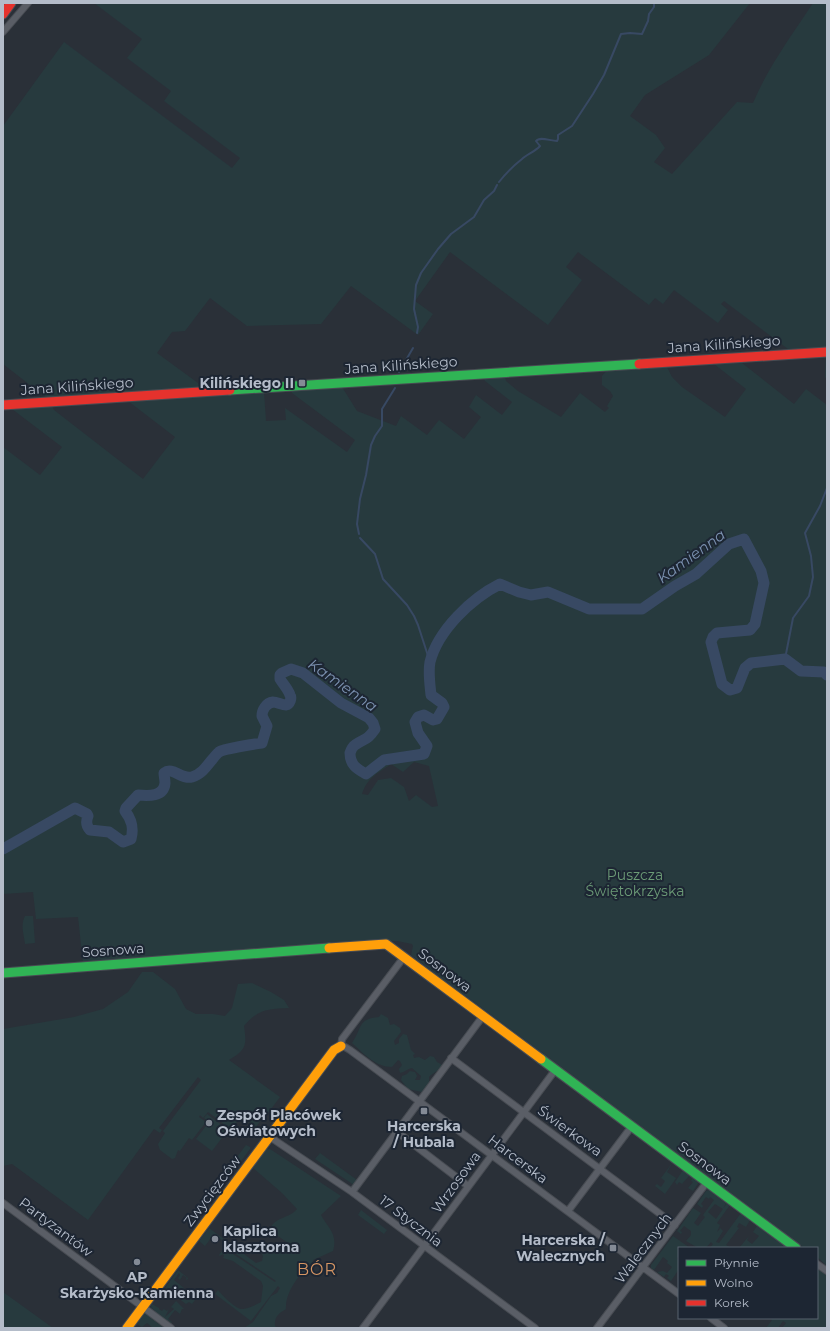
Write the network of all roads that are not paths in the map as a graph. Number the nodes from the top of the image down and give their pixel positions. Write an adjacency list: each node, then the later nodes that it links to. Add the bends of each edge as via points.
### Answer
1 (11, 3): 3 (main road)
2 (28, 3): 4 (street)
3 (3, 14)
4 (3, 32)
5 (827, 352): 6 (main road, Jana Kilińskiego)
6 (3, 405)
7 (404, 957): 8 (main road, Sosnowa, via 386,944); 9 (main road, Sosnowa); 10 (street, Zwycięzców, via 342,1039)
8 (3, 973)
9 (483, 1016): 11 (street); 12 (main road, Sosnowa)
10 (341, 1046): 13 (street, Harcerska, via 348,1048); 17 (main road, Zwycięzców, via 334,1050)
11 (451, 1058): 13 (street); 14 (street, Świerkowa)
12 (556, 1069): 14 (street, Wrzosowa); 15 (main road, Sosnowa)
13 (419, 1101): 16 (street); 18 (street, Harcerska)
14 (524, 1112): 18 (street, Wrzosowa); 19 (street, Świerkowa)
15 (632, 1126): 19 (street); 20 (main road, Sosnowa)
16 (396, 1132): 21 (street); 22 (street)
17 (270, 1137): 22 (street, 17 Stycznia); 32 (main road, Zwycięzców)
18 (491, 1154): 21 (street, Wrzosowa); 24 (street, Harcerska)
19 (600, 1168): 24 (street); 25 (street, Świerkowa)
20 (707, 1182): 25 (street, Walecznych); 27 (main road, Sosnowa)
21 (468, 1186): 26 (street, Wrzosowa)
22 (352, 1192): 26 (street, 17 Stycznia)
23 (3, 1203): 32 (street, Partyzantów)
24 (568, 1211): 29 (street, Harcerska)
25 (675, 1225): 29 (street, Walecznych)
26 (424, 1246): 36 (street, Wrzosowa); 37 (street, 17 Stycznia)
27 (795, 1247)
28 (818, 1265): 30 (street)
29 (643, 1267): 31 (street, Harcerska); 38 (street, Walecznych)
30 (827, 1271)
31 (678, 1293)
32 (143, 1307): 34 (main road, Zwycięzców); 35 (street, Partyzantów)
33 (712, 1319): 39 (street)
34 (127, 1328)
35 (171, 1328)
36 (363, 1328)
37 (535, 1328)
38 (597, 1328)
39 (724, 1328)

